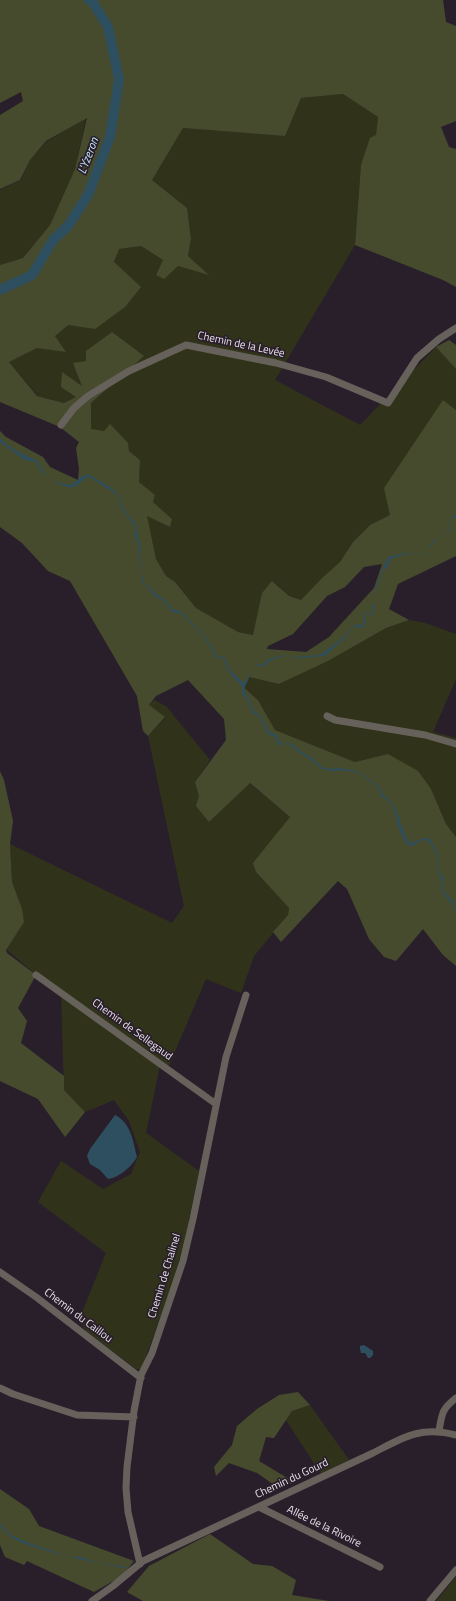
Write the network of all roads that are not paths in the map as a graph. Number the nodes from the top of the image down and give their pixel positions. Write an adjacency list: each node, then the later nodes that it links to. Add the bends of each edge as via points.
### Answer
1 (456, 328): 2 (street, Chemin de la Levée, via 417,358 388,403 326,377 283,365 186,345 129,371 88,396 74,408)
2 (62, 425)
3 (327, 716): 4 (street, via 335,720 425,735)
4 (456, 744)
5 (36, 975): 7 (street, Chemin de Sellegaud)
6 (246, 995): 7 (street, Chemin de Chalinel, via 230,1040)
7 (216, 1104): 9 (street, Chemin de Chalinel, via 183,1261)
8 (0, 1272): 9 (street, Chemin du Caillou)
9 (141, 1378): 12 (street, Chemin de Chalinel)
10 (0, 1388): 12 (street, via 77,1414)
11 (456, 1398): 13 (street, via 442,1412)
12 (134, 1417): 16 (street, Chemin de Chalinel, via 126,1488)
13 (439, 1430): 14 (street, Chemin du Gourd); 15 (street, Chemin du Gourd, via 408,1435)
14 (456, 1435)
15 (259, 1507): 16 (street, Chemin du Gourd); 17 (street, Allée de la Rivoire)
16 (138, 1566): 19 (street, Chemin du Gourd)
17 (380, 1567)
18 (456, 1570): 20 (street)
19 (92, 1601)
20 (430, 1601)

